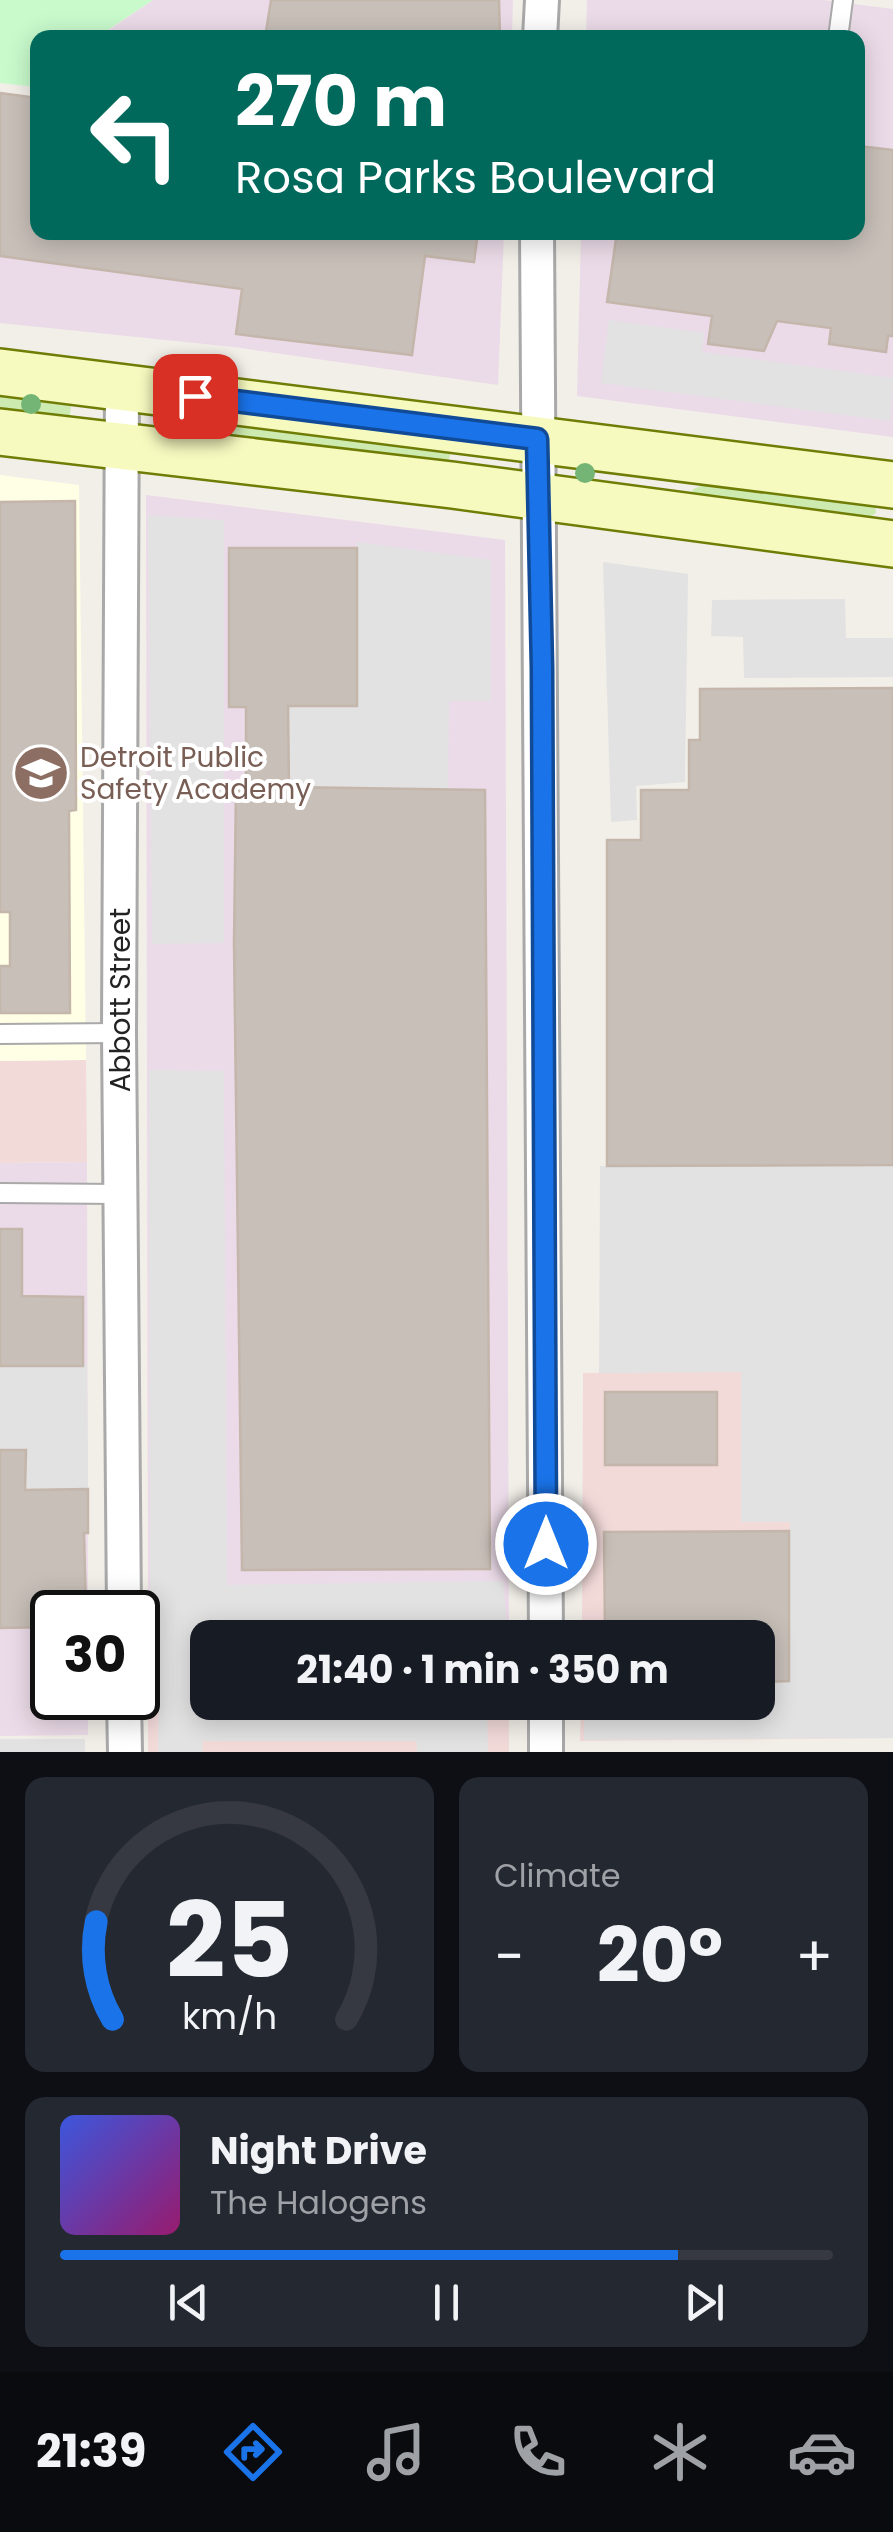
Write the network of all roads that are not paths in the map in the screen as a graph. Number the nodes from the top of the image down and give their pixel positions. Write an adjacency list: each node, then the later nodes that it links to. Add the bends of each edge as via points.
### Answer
1 (542, 0): 3 (street)
2 (843, 0): 4 (lane)
3 (540, 30)
4 (839, 30)
5 (537, 240): 10 (street)
6 (0, 372): 7 (main road)
7 (122, 387): 8 (main road); 11 (street, Abbott Street)
8 (453, 428): 10 (main road); 13 (main road, via 464,438 466,453)
9 (0, 432): 11 (main road)
10 (537, 439): 12 (main road); 15 (street)
11 (120, 446): 13 (main road); 18 (street, Abbott Street)
12 (720, 462): 14 (main road); 16 (main road, via 686,474)
13 (452, 485): 15 (main road)
14 (893, 485)
15 (540, 498): 16 (main road); 23 (street)
16 (662, 513): 17 (main road)
17 (893, 544)
18 (119, 1033): 19 (lane); 21 (street, Abbott Street)
19 (0, 1034)
20 (0, 1193): 21 (lane)
21 (120, 1194): 22 (street, Abbott Street)
22 (124, 1590)
23 (546, 1620)
24 (124, 1720): 26 (street)
25 (546, 1720): 27 (street)
26 (125, 1752)
27 (546, 1752)

